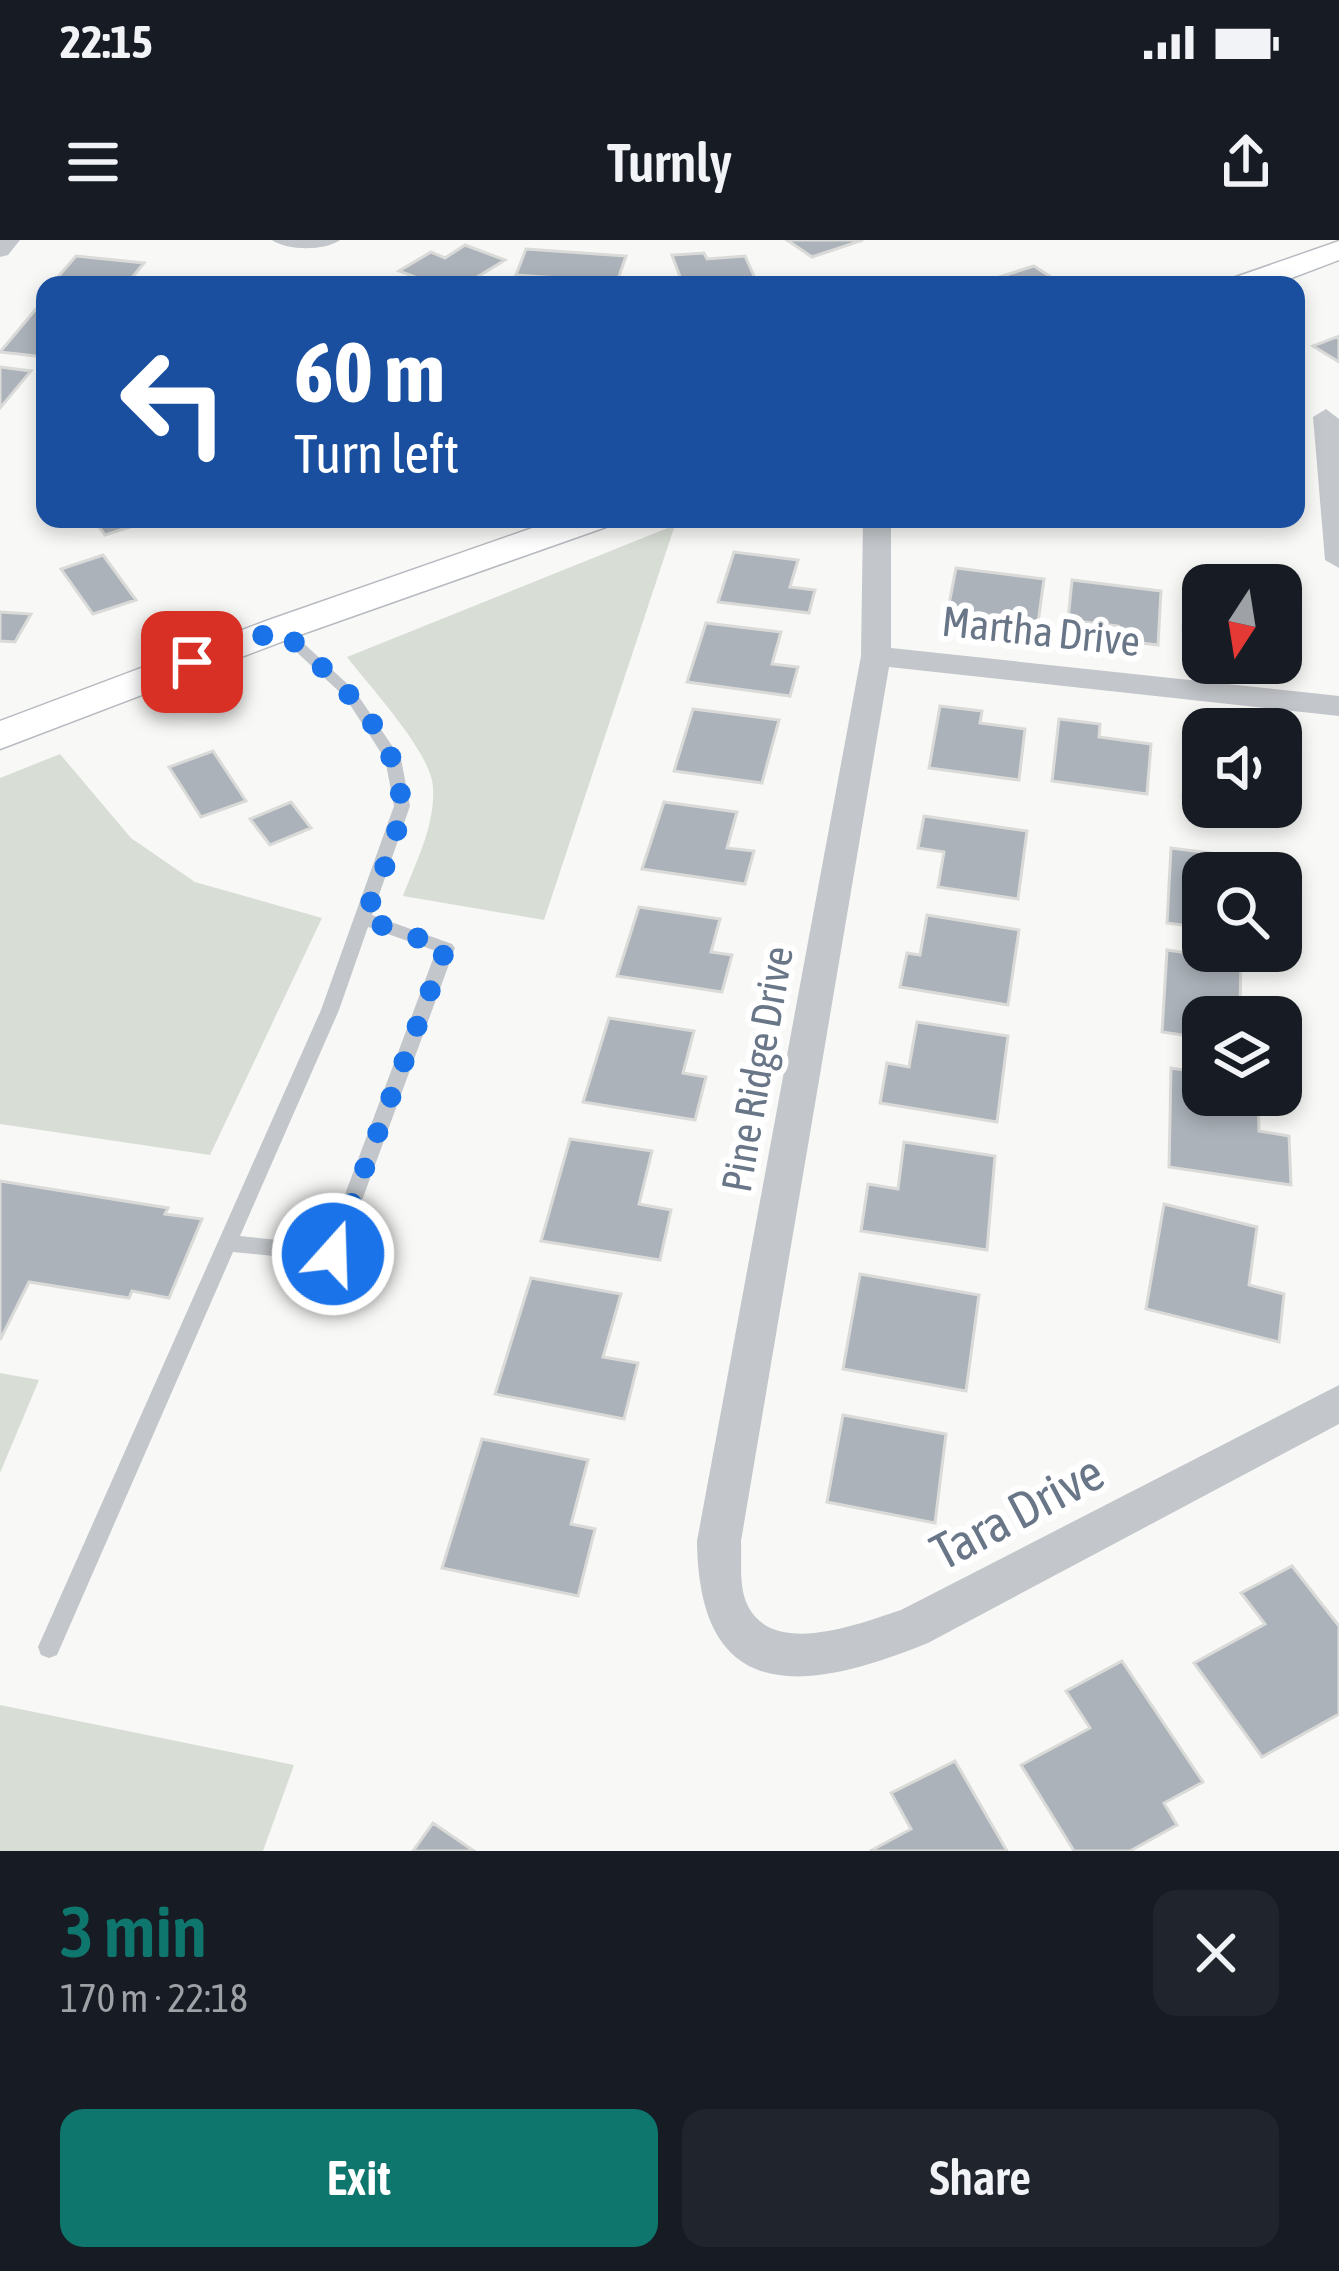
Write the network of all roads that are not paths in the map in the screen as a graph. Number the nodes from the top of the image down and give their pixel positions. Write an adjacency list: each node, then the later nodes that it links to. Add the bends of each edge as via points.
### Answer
1 (8, 240): 4 (street)
2 (283, 240): 3 (street)
3 (329, 240)
4 (0, 250)
5 (1339, 250): 6 (street)
6 (1268, 276)
7 (1327, 417): 10 (street)
8 (567, 528): 11 (street)
9 (877, 528): 12 (street, Pine Ridge Drive)
10 (1339, 560)
11 (280, 629): 14 (street); 15 (lane, via 350,694 393,759 402,806)
12 (876, 656): 13 (street, Martha Drive); 18 (street, Pine Ridge Drive, via 719,1540 717,1572)
13 (1339, 706)
14 (0, 736)
15 (364, 919): 16 (lane); 16 (lane, via 446,948 333,1254)
16 (227, 1243): 19 (lane)
17 (1339, 1403): 18 (street, Tara Drive, via 912,1628 791,1659 760,1651)
18 (736, 1631)
19 (50, 1647)

